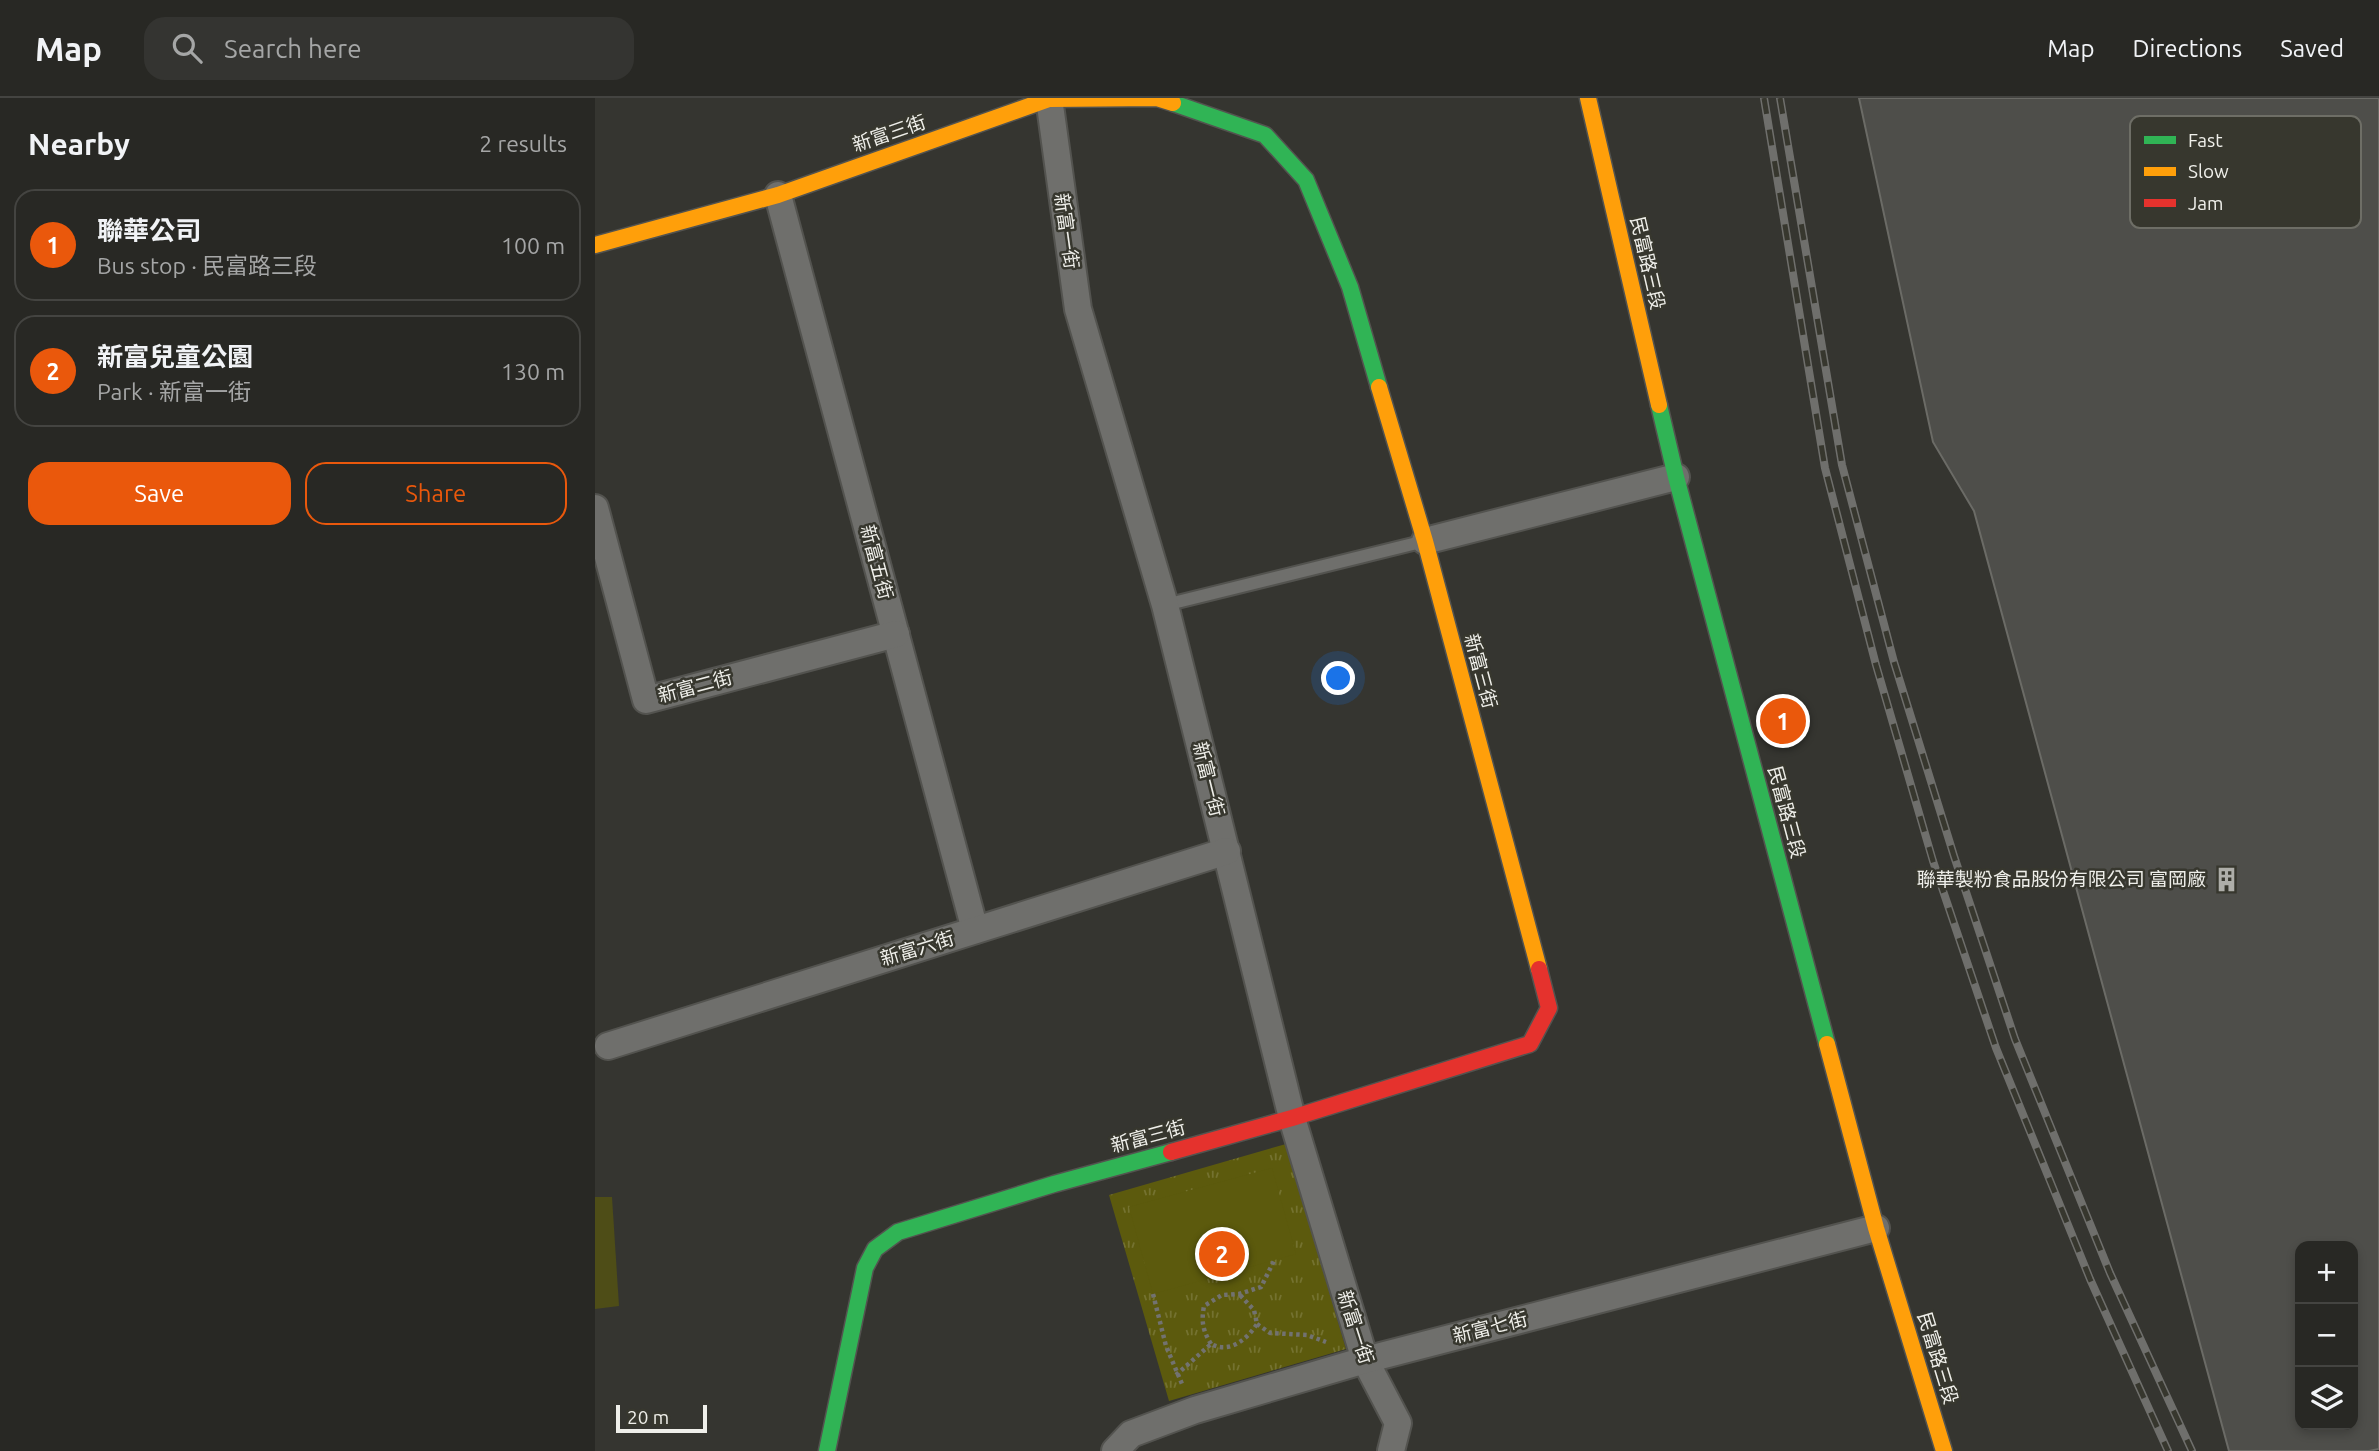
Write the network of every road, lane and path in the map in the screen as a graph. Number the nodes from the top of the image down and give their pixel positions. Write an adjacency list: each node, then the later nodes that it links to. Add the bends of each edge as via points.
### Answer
1 (1588, 98): 5 (street, 民富路三段)
2 (1049, 99): 3 (street, 新富三街); 7 (street, 新富三街, via 1157,98 1265,135 1306,180 1350,287); 8 (street, 新富一街, via 1078,309)
3 (778, 195): 4 (street, 新富三街); 9 (street, 新富五街)
4 (595, 245)
5 (1676, 477): 7 (street); 14 (street, 民富路三段)
6 (595, 508): 9 (street, 新富二街, via 646,699)
7 (1425, 541): 8 (lane); 13 (street, 新富三街, via 1549,1008 1530,1044)
8 (1165, 605): 10 (street, 新富一街)
9 (896, 634): 11 (street, 新富五街)
10 (1227, 851): 11 (street, 新富六街); 13 (street, 新富一街)
11 (975, 930): 12 (street, 新富六街)
12 (608, 1046)
13 (1292, 1118): 21 (street, 新富一街); 24 (street, 新富三街, via 898,1232 874,1249 865,1268)
14 (1876, 1228): 21 (street, 新富七街); 27 (street, 民富路三段)
15 (1274, 1261): 17 (path, via 1261,1287)
16 (1153, 1294): 22 (path)
17 (1239, 1294): 18 (path, via 1254,1310); 19 (path, via 1222,1295 1204,1306 1202,1320)
18 (1257, 1324): 19 (path, via 1248,1337 1233,1346); 20 (path, via 1270,1333 1307,1335)
19 (1211, 1344): 22 (path)
20 (1333, 1344)
21 (1364, 1360): 23 (street, 新富七街); 26 (street, 新富一街, via 1398,1423)
22 (1176, 1375): 23 (path)
23 (1195, 1410): 25 (street, 新富七街, via 1131,1434)
24 (827, 1451)
25 (1115, 1451)
26 (1391, 1451)
27 (1944, 1451)

